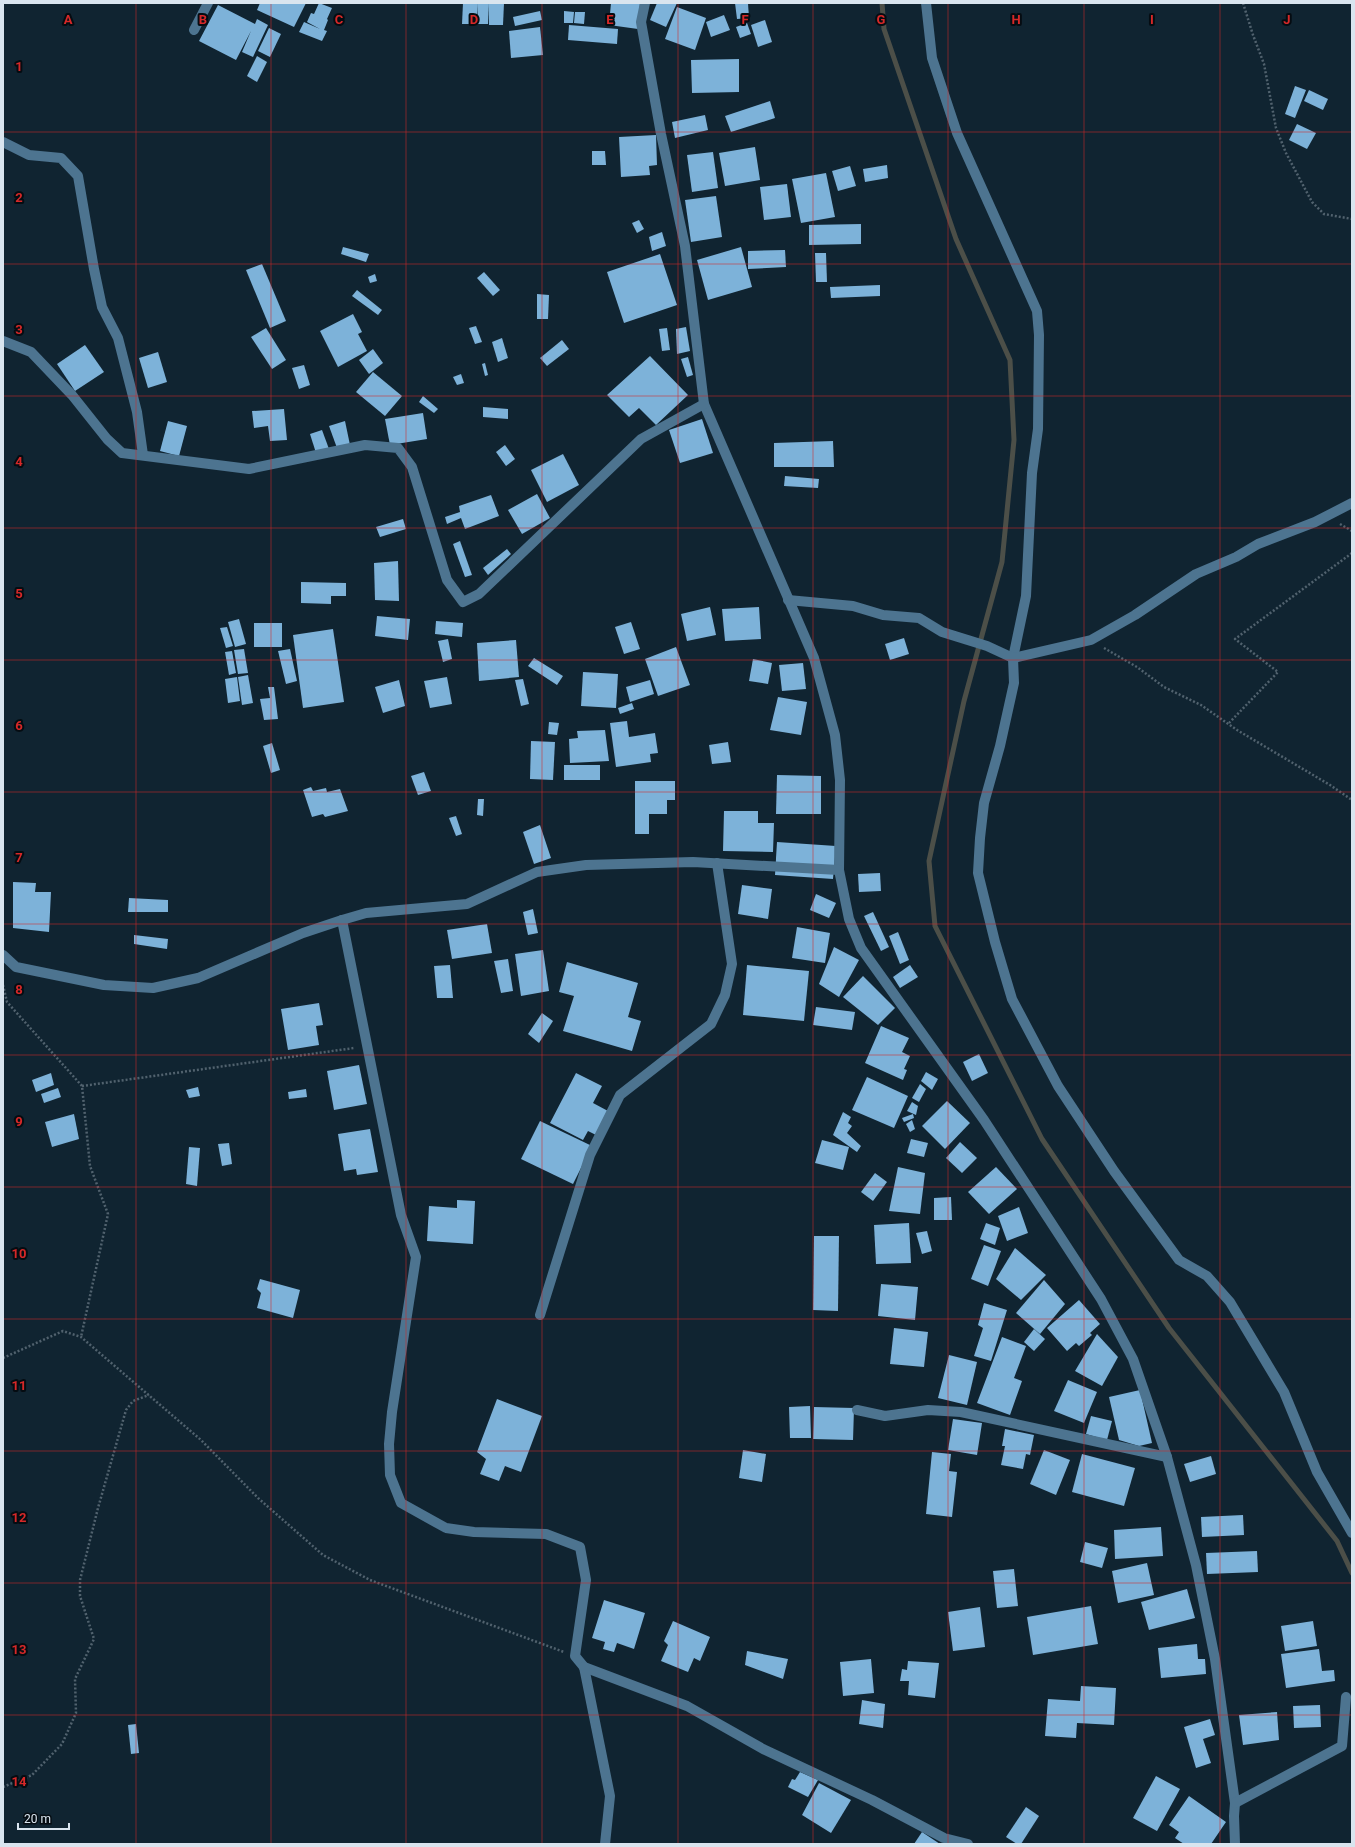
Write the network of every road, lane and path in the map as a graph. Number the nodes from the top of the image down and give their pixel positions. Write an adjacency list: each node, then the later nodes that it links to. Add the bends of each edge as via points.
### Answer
1 (208, 3): 5 (street)
2 (645, 3): 9 (street, via 641,22 685,246)
3 (926, 3): 15 (street, via 932,58 956,133 1036,311 1039,335 1038,429 1032,473 1026,596)
4 (1243, 3): 7 (path, via 1264,64 1276,128 1286,153 1312,202 1324,214)
5 (194, 30)
6 (3, 142): 10 (street, via 29,155 61,158 78,176 102,307 118,338 138,412)
7 (1352, 219)
8 (3, 341): 10 (street, via 31,352 122,453)
9 (704, 404): 10 (street, via 641,439 478,594 463,602 447,580 412,467 398,448 365,445 249,469); 13 (street)
10 (143, 455)
11 (1352, 503): 14 (street, via 1196,574 1135,615)
12 (1352, 553): 16 (path, via 1235,639 1278,672)
13 (788, 600): 15 (street, via 852,606 883,615 919,618 942,632 987,646); 19 (street, via 814,658 835,736 840,780)
14 (1091, 640): 15 (street); 16 (path, via 1137,667 1164,687 1201,705)
15 (1013, 658): 31 (street, via 1014,683 984,803 978,873 1012,999 1058,1086 1114,1171 1179,1260 1207,1276 1230,1302 1284,1392 1317,1472)
16 (1229, 724): 17 (path)
17 (1352, 800)
18 (717, 863): 19 (street); 20 (street, via 586,865 537,872 467,904 366,913); 25 (street, via 732,964 726,995 711,1024 620,1095 590,1155)
19 (839, 870): 30 (street, via 849,919 861,948 984,1120 1101,1299 1133,1359)
20 (342, 920): 21 (street, via 303,933 198,978 153,988 104,986 16,968); 23 (street)
21 (3, 955)
22 (3, 984): 24 (path, via 7,1002)
23 (366, 1047): 24 (path); 32 (street, via 401,1215 416,1257 392,1412 390,1476 401,1503 446,1528 474,1532 546,1534 580,1547 586,1580)
24 (82, 1086): 26 (path, via 90,1166 108,1214)
25 (540, 1315)
26 (81, 1337): 27 (path, via 63,1331); 28 (path)
27 (3, 1358)
28 (149, 1395): 32 (path, via 201,1440 258,1498 323,1555 370,1580); 36 (path, via 133,1401 126,1410 80,1580 80,1596 94,1639 75,1679 76,1713 62,1744 32,1775)
29 (857, 1410): 30 (street, via 885,1416 928,1410 961,1412)
30 (1167, 1457): 37 (street, via 1196,1565 1214,1651)
31 (1352, 1533)
32 (575, 1656): 33 (street)
33 (584, 1667): 38 (street, via 610,1796); 39 (street, via 687,1706 763,1749 872,1800 944,1838)
34 (1346, 1697): 37 (street, via 1342,1746)
35 (3, 1782): 36 (path)
36 (4, 1786)
37 (1235, 1803): 40 (street)
38 (605, 1844)
39 (968, 1844)
40 (1235, 1844)

